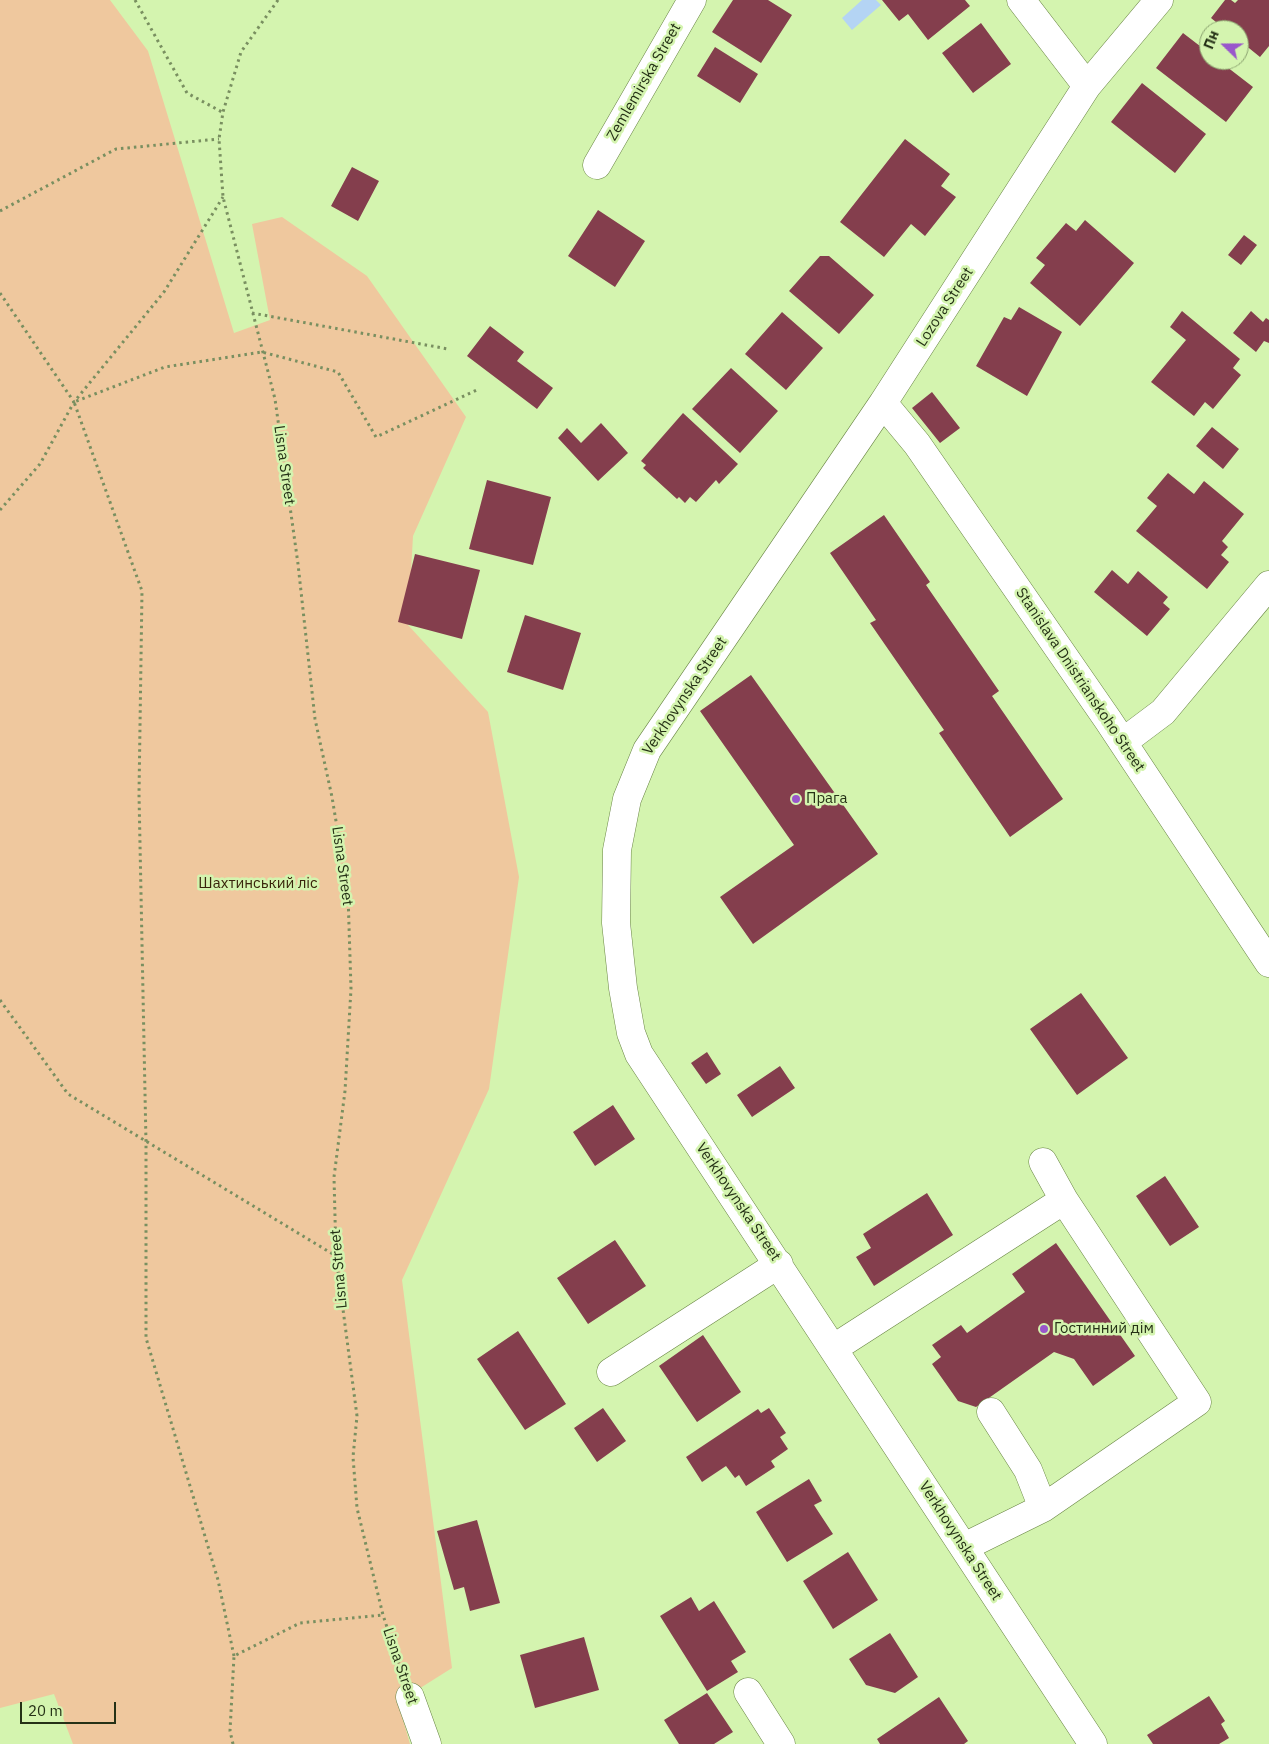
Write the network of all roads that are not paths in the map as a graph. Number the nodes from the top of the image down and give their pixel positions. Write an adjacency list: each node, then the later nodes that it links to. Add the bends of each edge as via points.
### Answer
1 (692, 0): 5 (street, Zemlemirska Street)
2 (1021, 0): 4 (street)
3 (1159, 0): 4 (street, Lozova Street)
4 (1087, 86): 6 (street, Lozova Street)
5 (597, 164)
6 (883, 403): 8 (street, Lozova Street); 9 (street, Stanislava Dnistrianskoho Street, via 917,444)
7 (1269, 585): 9 (street, via 1163,712)
8 (736, 619): 13 (street, Verkhovynska Street, via 647,750 627,799 616,850 616,924 623,988 631,1033 639,1054)
9 (1123, 742): 10 (street, Stanislava Dnistrianskoho Street)
10 (1269, 963)
11 (1043, 1162): 12 (street)
12 (1064, 1200): 14 (street); 17 (street, via 1197,1402)
13 (779, 1264): 14 (street, Verkhovynska Street); 15 (street)
14 (834, 1348): 18 (street, Verkhovynska Street)
15 (611, 1372)
16 (991, 1412): 17 (street, via 1028,1470)
17 (1043, 1508): 18 (street)
18 (964, 1546): 23 (street, Verkhovynska Street)
19 (748, 1692): 22 (street)
20 (410, 1697): 21 (street, Lisna Street)
21 (427, 1744)
22 (781, 1744)
23 (1093, 1744)

